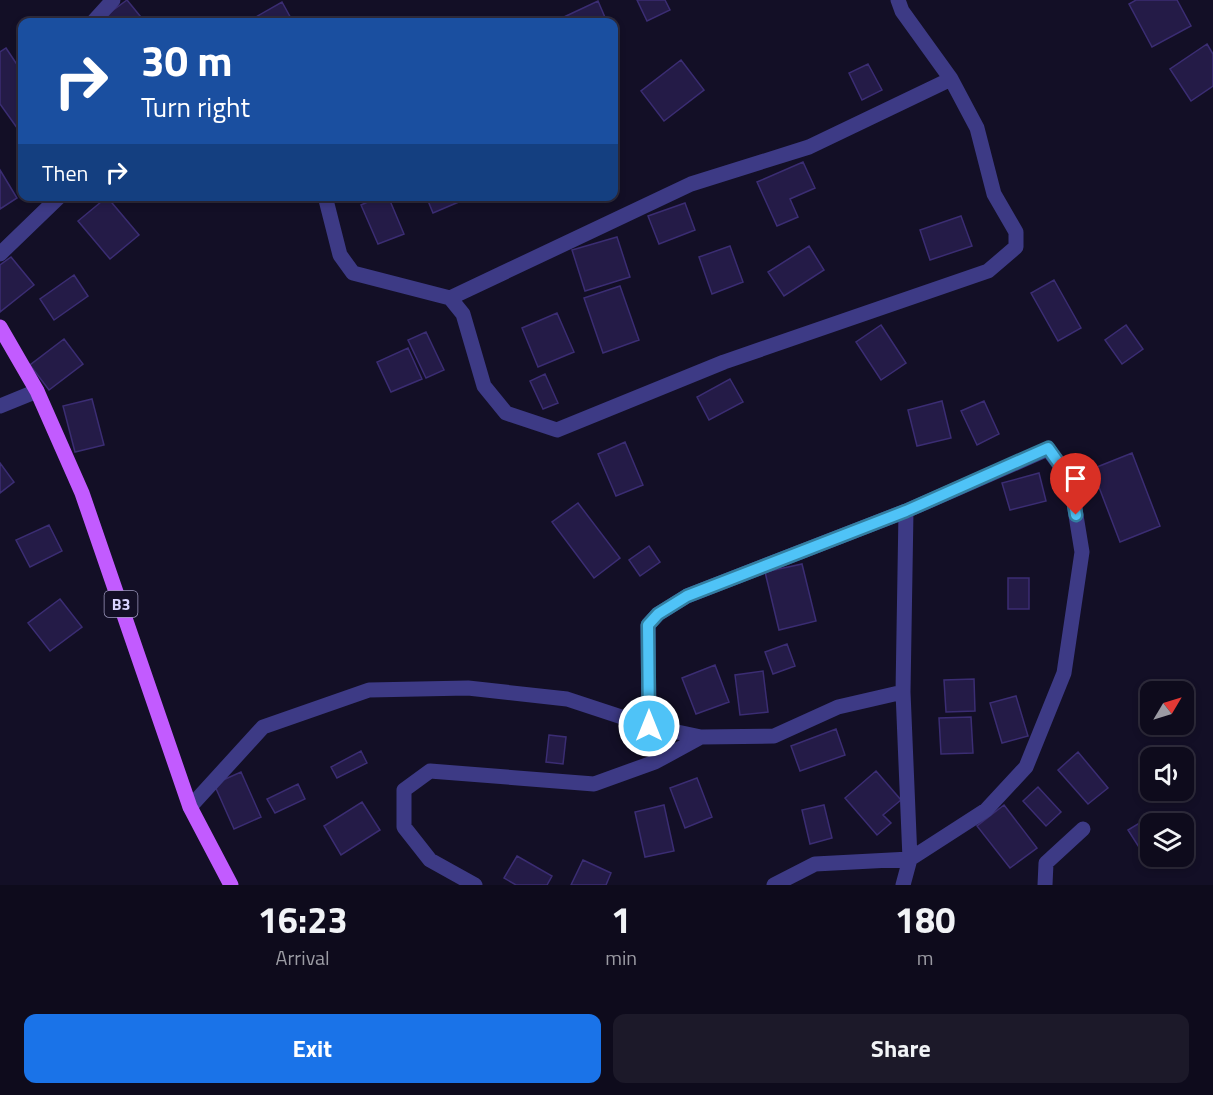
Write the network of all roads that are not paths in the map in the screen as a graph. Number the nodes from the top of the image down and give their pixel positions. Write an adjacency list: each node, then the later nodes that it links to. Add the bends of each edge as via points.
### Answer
1 (113, 0): 3 (street)
2 (898, 0): 4 (street)
3 (97, 18)
4 (951, 79): 8 (street, via 808,147 691,184); 8 (street, via 977,128 994,194 1016,232 1016,247 988,271 724,362 557,430 506,412 484,386 463,314)
5 (55, 201): 7 (street)
6 (326, 201): 8 (street, via 340,255 353,273)
7 (0, 254)
8 (450, 297)
9 (0, 327): 10 (main road, B3)
10 (36, 391): 11 (street); 16 (main road, B3, via 82,493)
11 (0, 406)
12 (906, 511): 13 (street); 14 (street, via 687,596 658,614 648,625); 18 (street, via 1048,448 1070,479 1082,552 1064,673 1026,767 986,810)
13 (903, 692): 15 (street, via 838,707 774,736); 18 (street)
14 (649, 726): 15 (street); 16 (street, via 567,699 468,688 369,690 263,727)
15 (701, 737): 19 (street, via 655,762 594,784 430,771 404,790 404,827)
16 (190, 807): 20 (main road, B3)
17 (1083, 829): 24 (street, via 1046,863)
18 (910, 859): 22 (street, via 815,864); 23 (street)
19 (449, 878): 21 (street)
20 (231, 885)
21 (475, 885)
22 (774, 885)
23 (903, 885)
24 (1045, 885)

